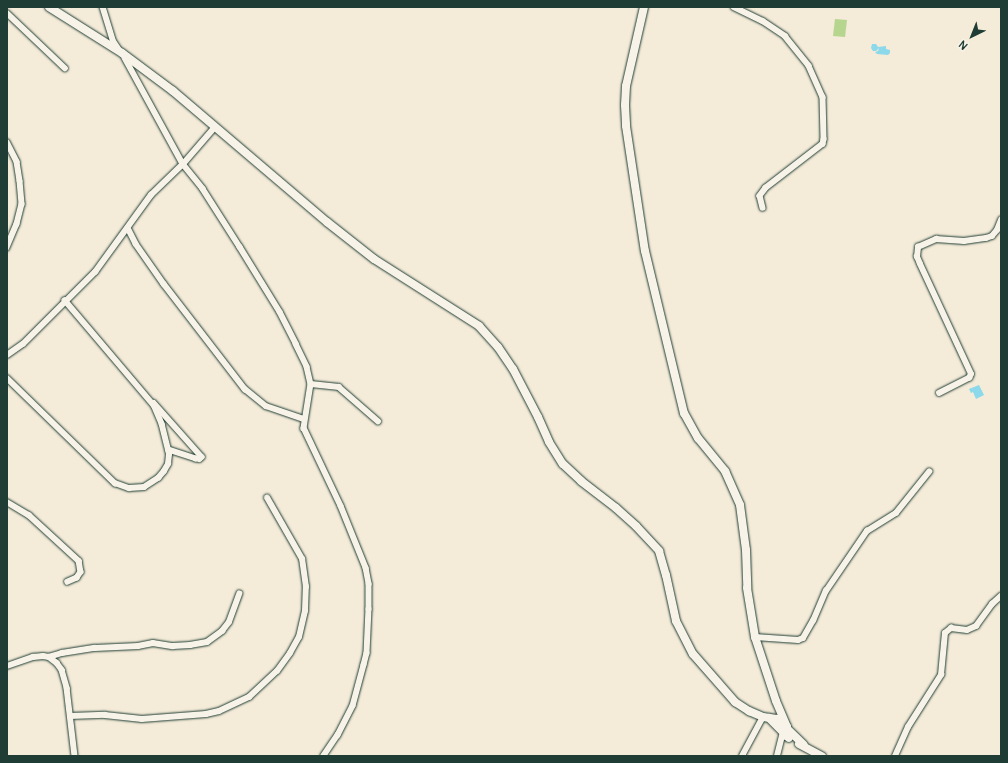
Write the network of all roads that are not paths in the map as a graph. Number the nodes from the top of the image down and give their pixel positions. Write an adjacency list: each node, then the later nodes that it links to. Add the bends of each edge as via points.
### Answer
1 (49, 7): 6 (street)
2 (103, 7): 6 (street, via 114,42)
3 (644, 7): 30 (street, via 626,86 625,105 645,251 684,413 698,438 725,472 740,504 746,550 747,588)
4 (734, 7): 11 (street, via 770,25 785,36 809,66 823,98 823,144 766,188 760,196)
5 (7, 14): 7 (street)
6 (122, 53): 8 (street); 10 (street)
7 (65, 68)
8 (216, 127): 10 (street); 35 (street, via 374,259 468,317 489,336 513,369 549,442 563,464 636,526 659,551 676,621 693,654 735,702 749,712)
9 (7, 142): 14 (street, via 16,162 22,204)
10 (183, 164): 13 (street, via 151,195); 18 (street, via 203,189 280,312 306,367)
11 (763, 208)
12 (1001, 220): 19 (street, via 997,230 986,238 964,241 936,239 918,247 920,264 971,374 969,378)
13 (128, 228): 15 (street, via 95,272); 21 (street, via 164,284 245,389 266,406)
14 (7, 248)
15 (65, 301): 16 (street, via 23,344); 20 (street)
16 (7, 355)
17 (7, 378): 23 (street, via 115,483 129,488 144,487 158,478 168,464)
18 (311, 384): 21 (street); 22 (street, via 338,387)
19 (939, 393)
20 (145, 394): 23 (street, via 154,406 162,425); 23 (street, via 202,457 196,459)
21 (304, 419): 38 (street, via 304,428 310,443 362,555 369,584 367,653 360,683 347,717)
22 (378, 421)
23 (168, 450)
24 (929, 472): 30 (street, via 896,513 871,527 858,543 826,591 804,638 798,640)
25 (267, 498): 34 (street, via 302,559 306,587 305,612 299,637 277,670 249,697 206,714 142,719 105,715)
26 (7, 502): 27 (street, via 29,515 79,561 81,572 77,578)
27 (68, 582)
28 (239, 594): 31 (street, via 229,622 207,642 173,646 153,643 94,648 62,653)
29 (1001, 596): 42 (street, via 972,628 951,628 945,633 941,675 908,728)
30 (756, 637): 33 (street)
31 (49, 658): 32 (street, via 33,657); 34 (street, via 62,670)
32 (7, 666)
33 (776, 701): 36 (street); 36 (street)
34 (70, 716): 37 (street)
35 (766, 717): 36 (street); 39 (street)
36 (782, 728): 40 (street); 41 (street, via 795,742)
37 (75, 756)
38 (324, 756)
39 (742, 756)
40 (777, 756)
41 (822, 756)
42 (895, 756)

